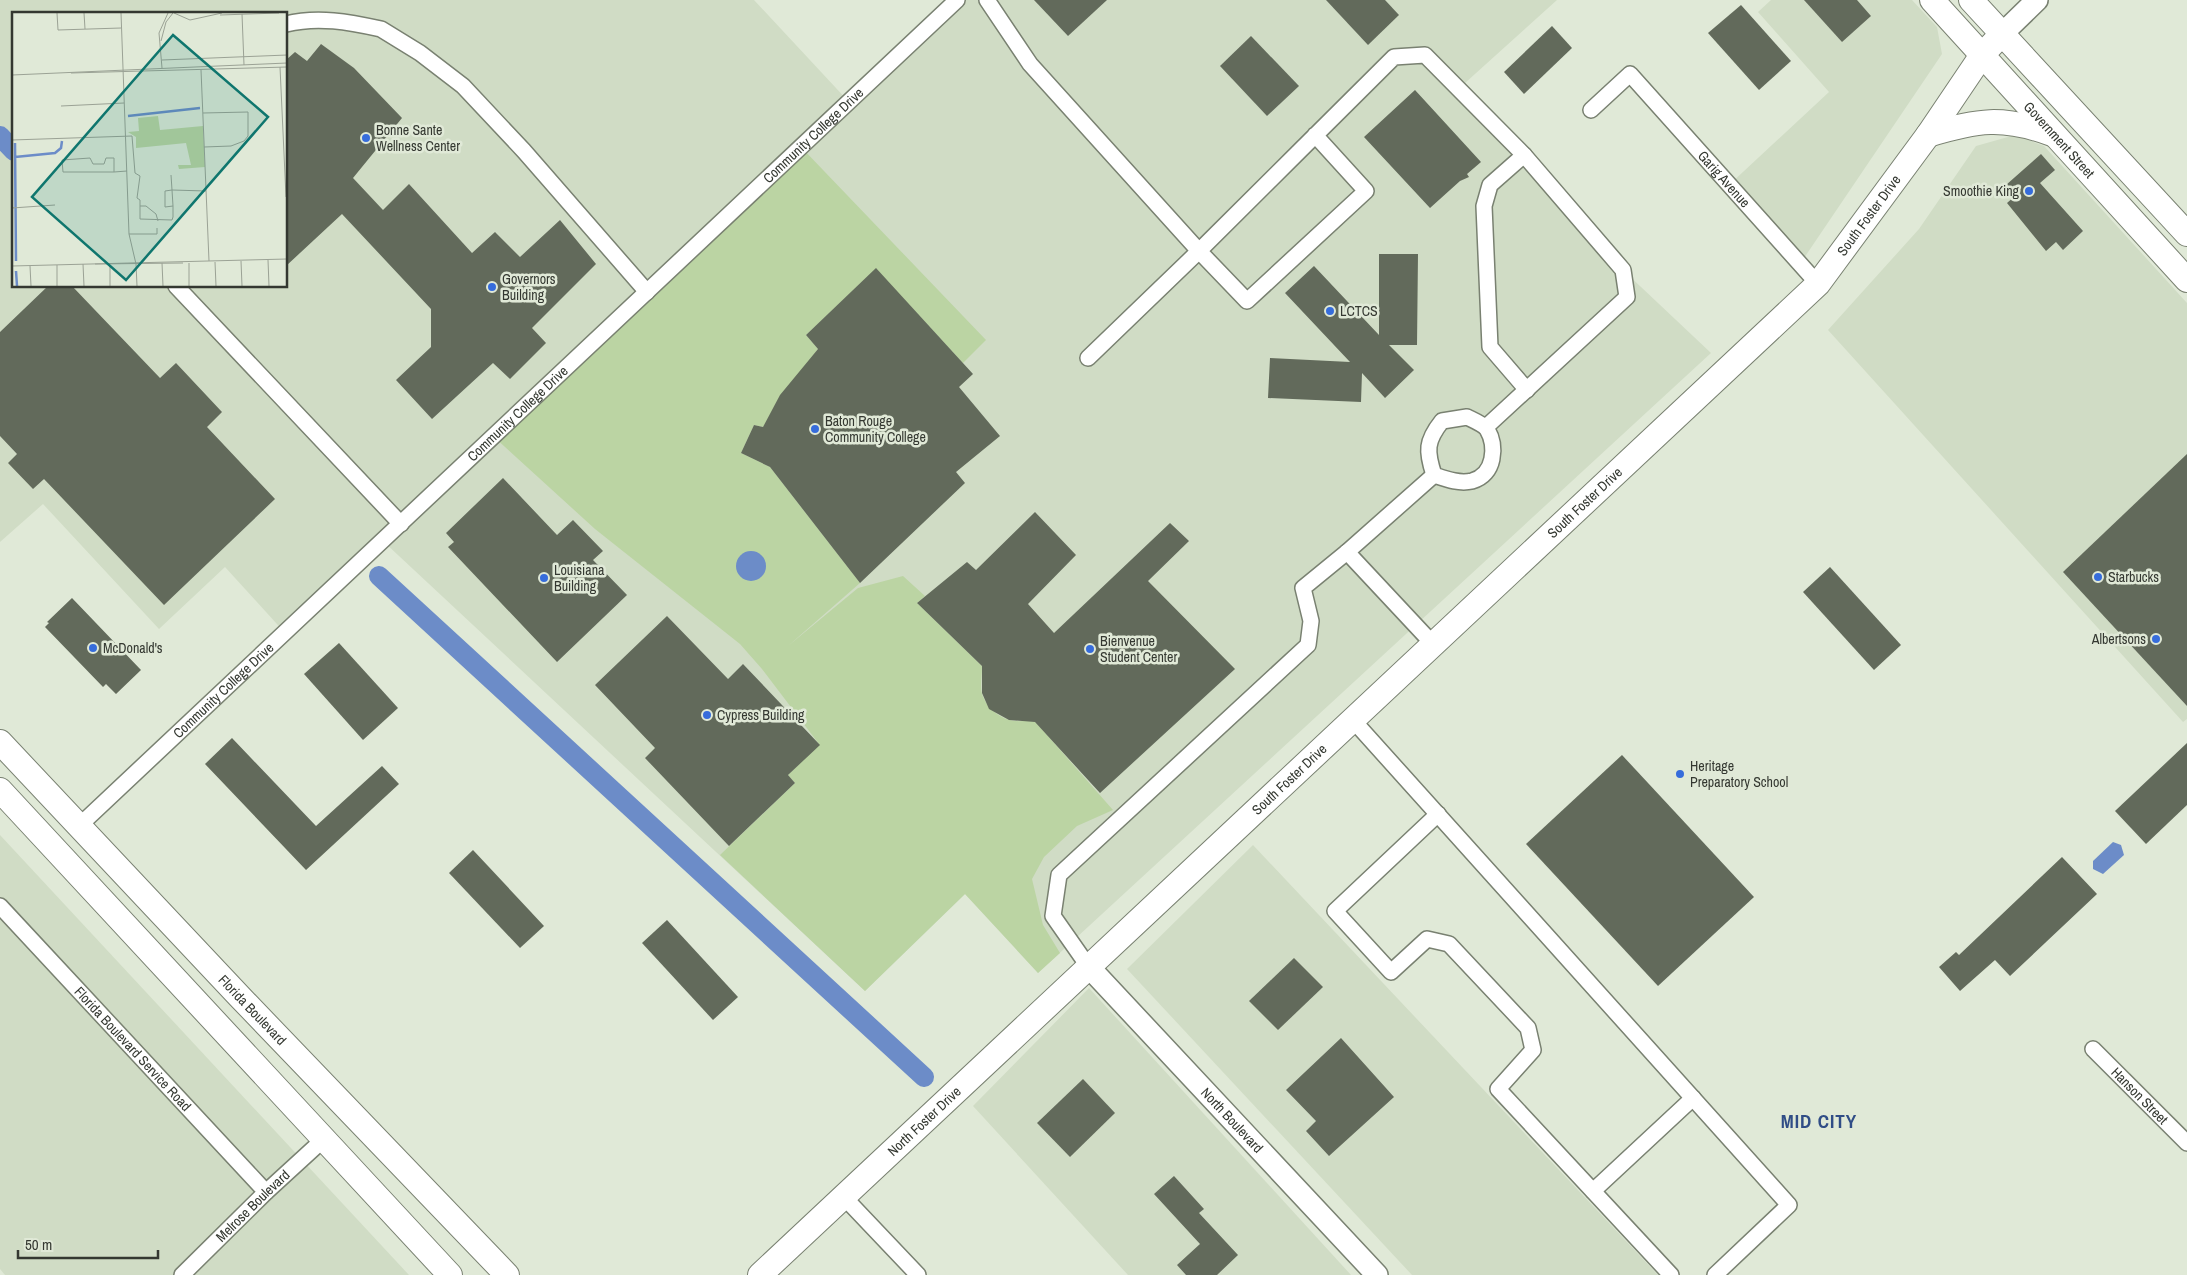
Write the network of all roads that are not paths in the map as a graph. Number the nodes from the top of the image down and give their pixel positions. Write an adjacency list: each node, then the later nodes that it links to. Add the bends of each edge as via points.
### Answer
1 (958, 0): 19 (street, Community College Drive)
2 (987, 0): 15 (street, via 1030,64)
3 (1932, 0): 8 (main road, Government Street)
4 (1971, 0): 7 (main road)
5 (2037, 0): 7 (street, South Foster Drive)
6 (288, 24): 19 (street, via 333,20 374,27 420,53 469,93)
7 (2002, 34): 8 (main road, South Foster Drive); 14 (main road)
8 (1982, 55): 10 (main road, South Foster Drive); 11 (main road, Government Street)
9 (1591, 110): 17 (street, Garig Avenue, via 1630,74)
10 (1928, 135): 11 (main road, via 1962,125 1995,121 2030,126); 17 (main road, South Foster Drive)
11 (2054, 135): 16 (main road, Government Street)
12 (1315, 136): 13 (street, via 1394,58 1425,55); 15 (street); 15 (street, via 1366,191 1247,301)
13 (1524, 155): 21 (street, via 1490,186 1484,206 1490,347); 21 (street, via 1623,270 1628,297)
14 (2185, 228)
15 (1199, 251): 20 (street)
16 (2187, 280)
17 (1818, 284): 26 (main road, South Foster Drive)
18 (178, 288): 24 (street)
19 (648, 292): 24 (street, Community College Drive)
20 (1088, 358)
21 (1527, 390): 22 (street)
22 (1486, 427): 23 (street, via 1494,448 1489,468 1473,480 1454,481); 23 (street, via 1467,417 1442,421 1430,436 1428,457)
23 (1434, 475): 25 (street)
24 (401, 524): 31 (street, Community College Drive)
25 (1348, 552): 26 (street); 33 (street, via 1303,588 1311,621 1308,645 1059,875 1053,916)
26 (1433, 644): 27 (main road, South Foster Drive)
27 (1352, 719): 30 (street); 33 (main road, South Foster Drive)
28 (0, 742): 31 (main road, Florida Boulevard)
29 (0, 790): 36 (main road)
30 (1438, 814): 35 (street); 38 (street, via 1335,911 1391,972 1427,939 1449,944 1528,1028 1533,1050 1498,1089)
31 (79, 826): 43 (main road, Florida Boulevard)
32 (0, 906): 39 (street, Florida Boulevard Service Road)
33 (1088, 966): 40 (main road, North Foster Drive); 46 (street, North Boulevard)
34 (2093, 1048): 37 (street, Hanson Street)
35 (1693, 1098): 38 (street); 48 (street, via 1789,1205)
36 (325, 1138): 39 (street, Melrose Boulevard); 42 (main road)
37 (2187, 1143)
38 (1593, 1191): 47 (street)
39 (266, 1192): 41 (street, Melrose Boulevard)
40 (843, 1196): 44 (main road, North Foster Drive); 45 (street)
41 (182, 1275)
42 (450, 1275)
43 (507, 1275)
44 (760, 1275)
45 (918, 1275)
46 (1377, 1275)
47 (1671, 1275)
48 (1715, 1275)

